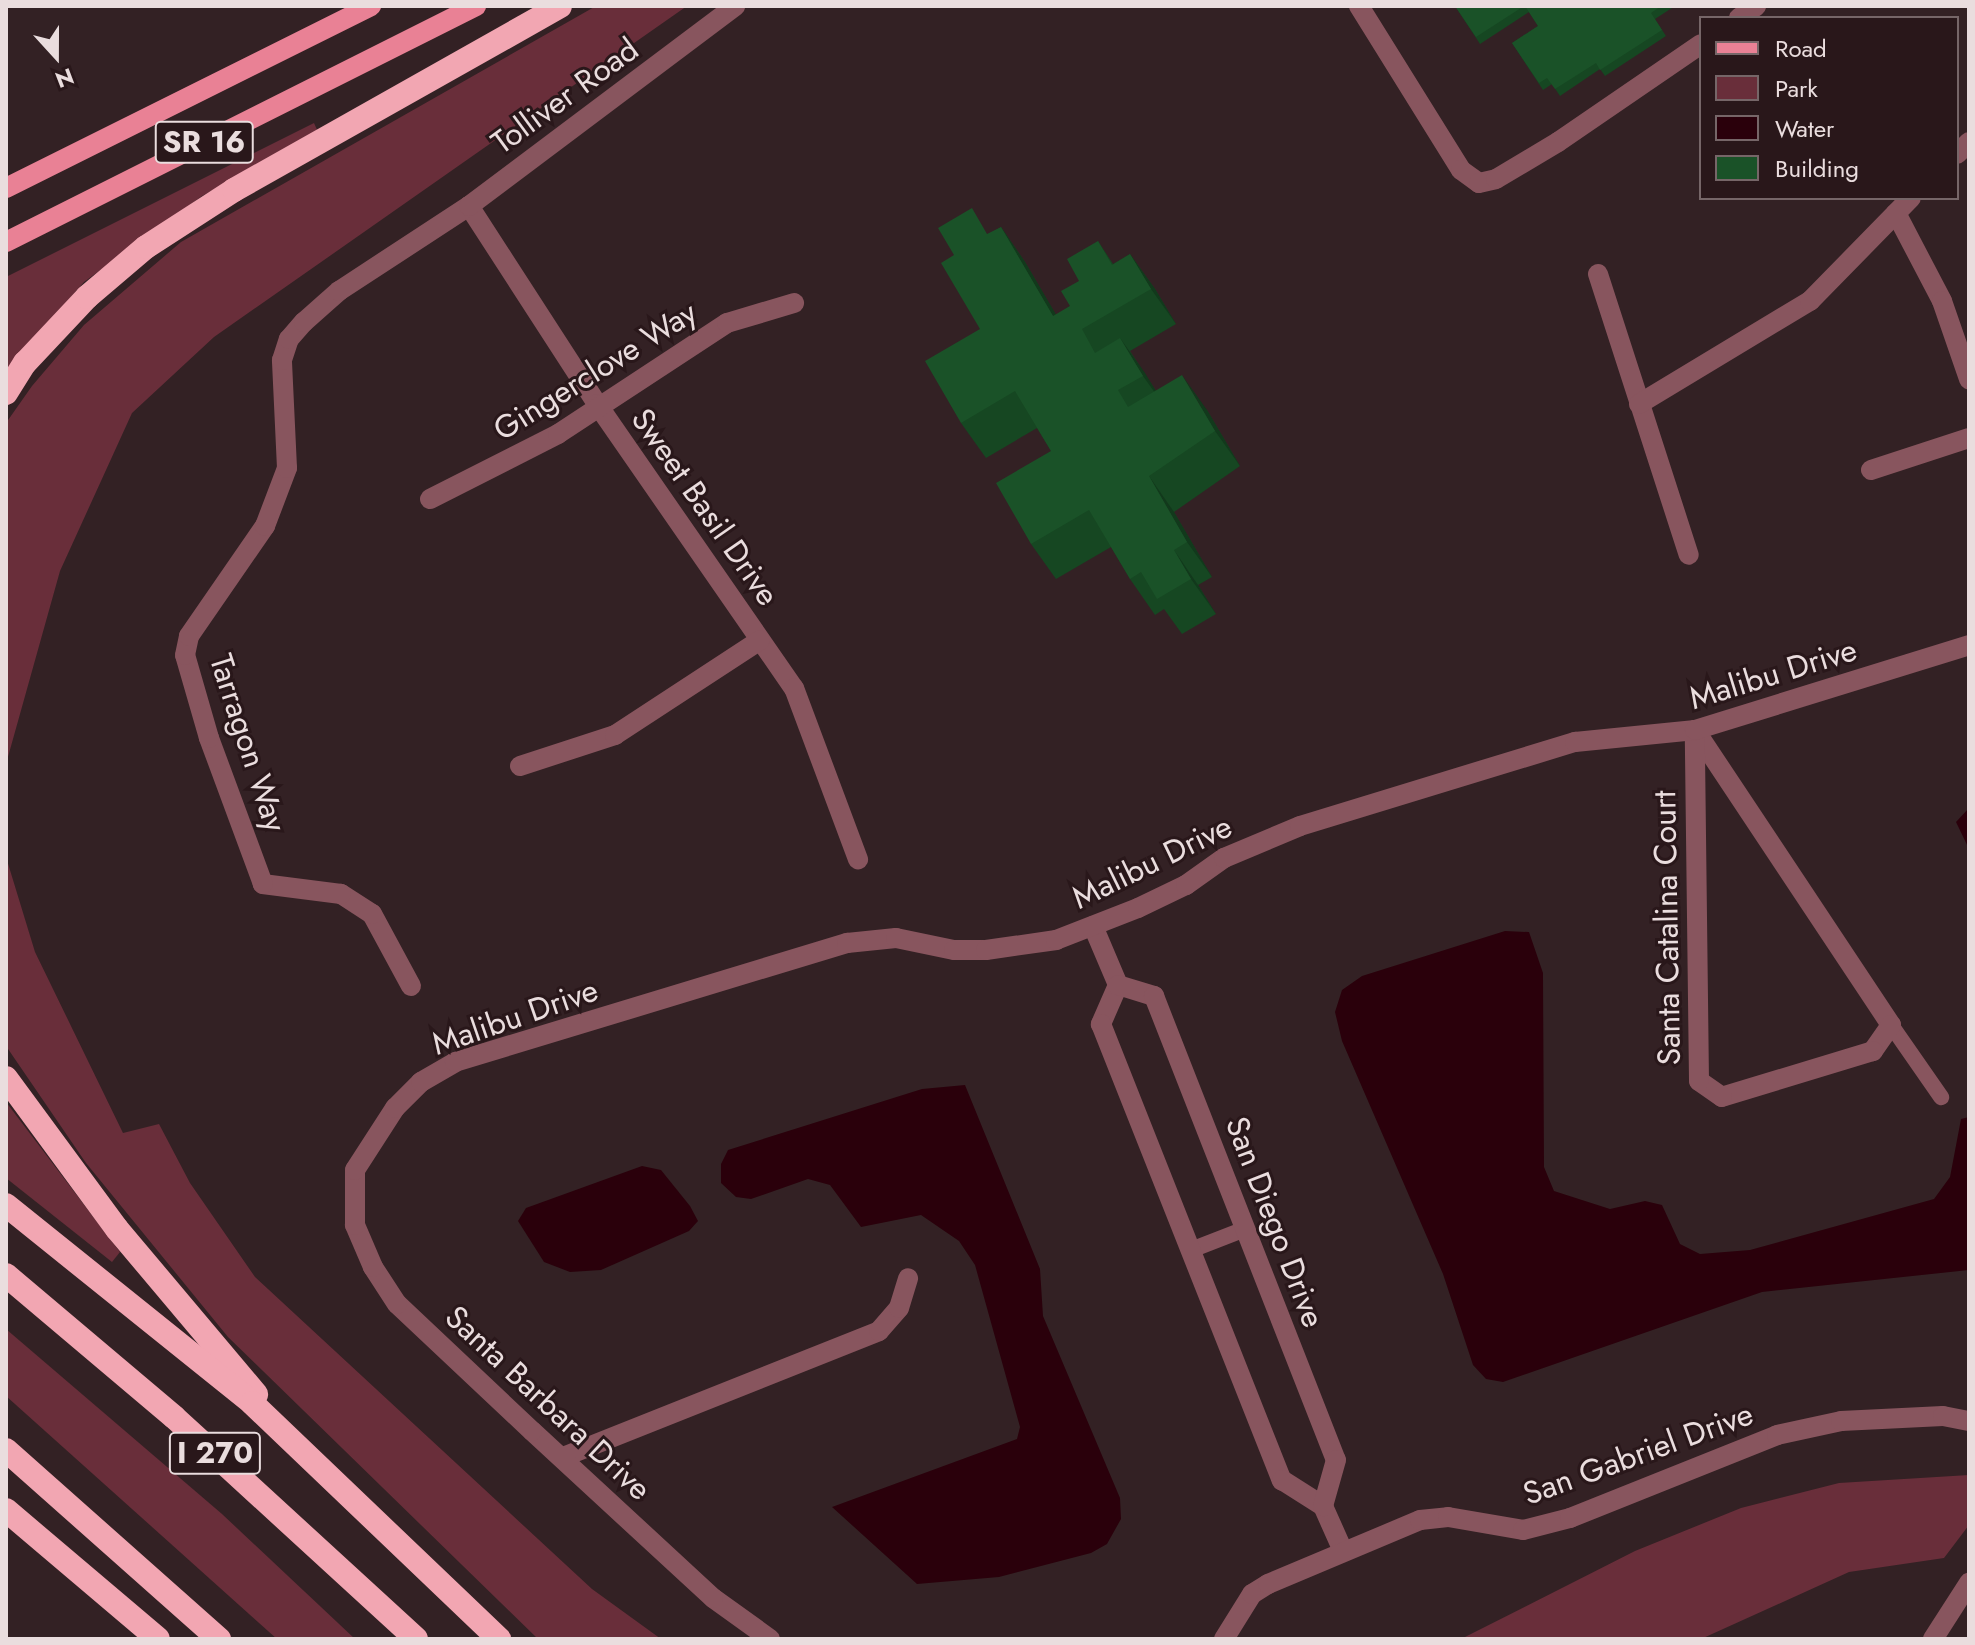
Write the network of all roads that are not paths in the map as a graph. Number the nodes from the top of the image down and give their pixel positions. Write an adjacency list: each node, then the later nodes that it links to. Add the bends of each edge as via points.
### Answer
1 (371, 6): 7 (main road, SR 16)
2 (476, 6): 11 (main road, SR 16)
3 (560, 6): 15 (highway, via 234,190 146,247 87,297 25,363)
4 (735, 6): 9 (street, Tolliver Road)
5 (1359, 6): 6 (street, via 1461,170 1479,183 1496,179 1558,142)
6 (1699, 45)
7 (6, 188)
8 (1909, 200): 10 (street)
9 (469, 206): 16 (street, Sweet Basil Drive); 29 (street, Tarragon Way, via 339,291 289,339 282,360 287,468 265,526 189,636 185,655 263,884 341,894 372,914)
10 (1896, 213): 14 (street, via 1942,301); 17 (street, via 1810,301)
11 (6, 242)
12 (1598, 274): 17 (street)
13 (794, 303): 16 (street, Gingerclove Way, via 727,323)
14 (1969, 379)
15 (6, 393)
16 (597, 404): 20 (street, Gingerclove Way, via 508,462); 22 (street, Sweet Basil Drive)
17 (1639, 404): 21 (street)
18 (1969, 438): 19 (street)
19 (1871, 470)
20 (430, 499)
21 (1689, 555)
22 (760, 640): 25 (street, via 615,735); 26 (street, Sweet Basil Drive, via 794,688)
23 (1969, 645): 24 (street, Malibu Drive)
24 (1695, 730): 27 (street, Malibu Drive, via 1575,742 1300,826 1224,858 1186,885); 30 (street, Santa Catalina Court); 30 (street, Santa Catalina Court, via 1699,1081 1722,1097 1873,1051)
25 (520, 766)
26 (858, 859)
27 (1093, 926): 28 (street); 33 (street, Malibu Drive, via 1056,940 986,950 954,950 896,938 847,943 455,1062 421,1082 395,1108)
28 (1118, 985): 35 (street, San Diego Drive, via 1154,996); 36 (street, via 1101,1024)
29 (411, 986)
30 (1891, 1025): 32 (lane)
31 (6, 1078): 40 (highway, via 117,1229)
32 (1941, 1097)
33 (355, 1170): 42 (street, Santa Barbara Drive, via 355,1225 397,1304)
34 (6, 1205): 40 (highway)
35 (1245, 1229): 36 (lane); 43 (street, San Diego Drive, via 1336,1460)
36 (1191, 1250): 43 (street, via 1282,1480)
37 (6, 1275): 49 (highway, I 270, via 174,1417)
38 (908, 1278): 42 (street, via 899,1308 879,1331)
39 (1969, 1421): 45 (street, San Gabriel Drive, via 1943,1416 1841,1421 1777,1435 1570,1518 1523,1530 1448,1517 1420,1520)
40 (295, 1443): 50 (highway)
41 (6, 1450): 48 (highway)
42 (563, 1457): 51 (street, Santa Barbara Drive, via 713,1598)
43 (1323, 1506): 45 (street)
44 (6, 1510): 47 (highway)
45 (1343, 1551): 52 (street, San Gabriel Drive, via 1252,1594)
46 (1969, 1583): 53 (street)
47 (158, 1639)
48 (219, 1639)
49 (416, 1639)
50 (499, 1639)
51 (770, 1639)
52 (1224, 1639)
53 (1933, 1639)

